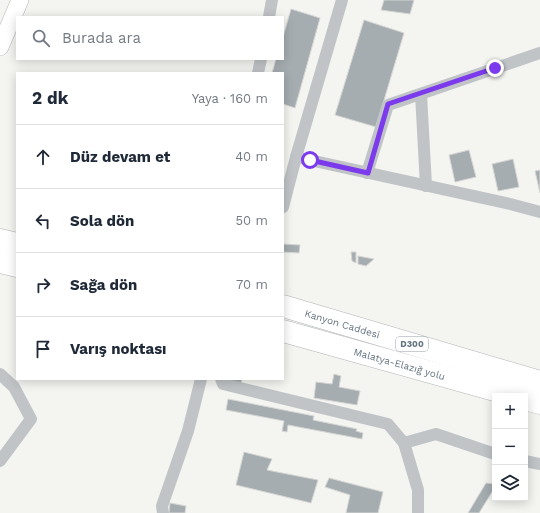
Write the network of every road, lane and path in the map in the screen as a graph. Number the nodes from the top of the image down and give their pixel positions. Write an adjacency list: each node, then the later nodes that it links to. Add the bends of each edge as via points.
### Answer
1 (20, 0): 5 (street)
2 (272, 0): 4 (street)
3 (342, 0): 10 (street)
4 (269, 16)
5 (0, 47)
6 (540, 53): 9 (street)
7 (261, 60): 8 (street)
8 (258, 72)
9 (421, 94): 11 (street, via 388,104); 12 (street)
10 (296, 157): 11 (street); 13 (street)
11 (368, 173): 12 (street)
12 (426, 186): 14 (street)
13 (284, 204)
14 (540, 212)
15 (0, 240): 16 (highway)
16 (16, 244)
17 (0, 262): 18 (highway)
18 (16, 266)
19 (284, 306): 24 (highway, Kanyon Caddesi / D300)
20 (284, 330): 25 (highway, Malatya-Elazığ yolu / D300)
21 (0, 374): 30 (street, via 14,387 31,419)
22 (201, 380): 33 (street, via 188,431 162,506)
23 (221, 380): 28 (street, via 223,384 388,424)
24 (540, 382)
25 (505, 393)
26 (528, 400): 27 (highway)
27 (540, 403)
28 (404, 443): 29 (street, via 436,434); 34 (street, via 418,490)
29 (492, 453)
30 (0, 461)
31 (528, 462): 32 (street)
32 (540, 464)
33 (163, 513)
34 (418, 513)

